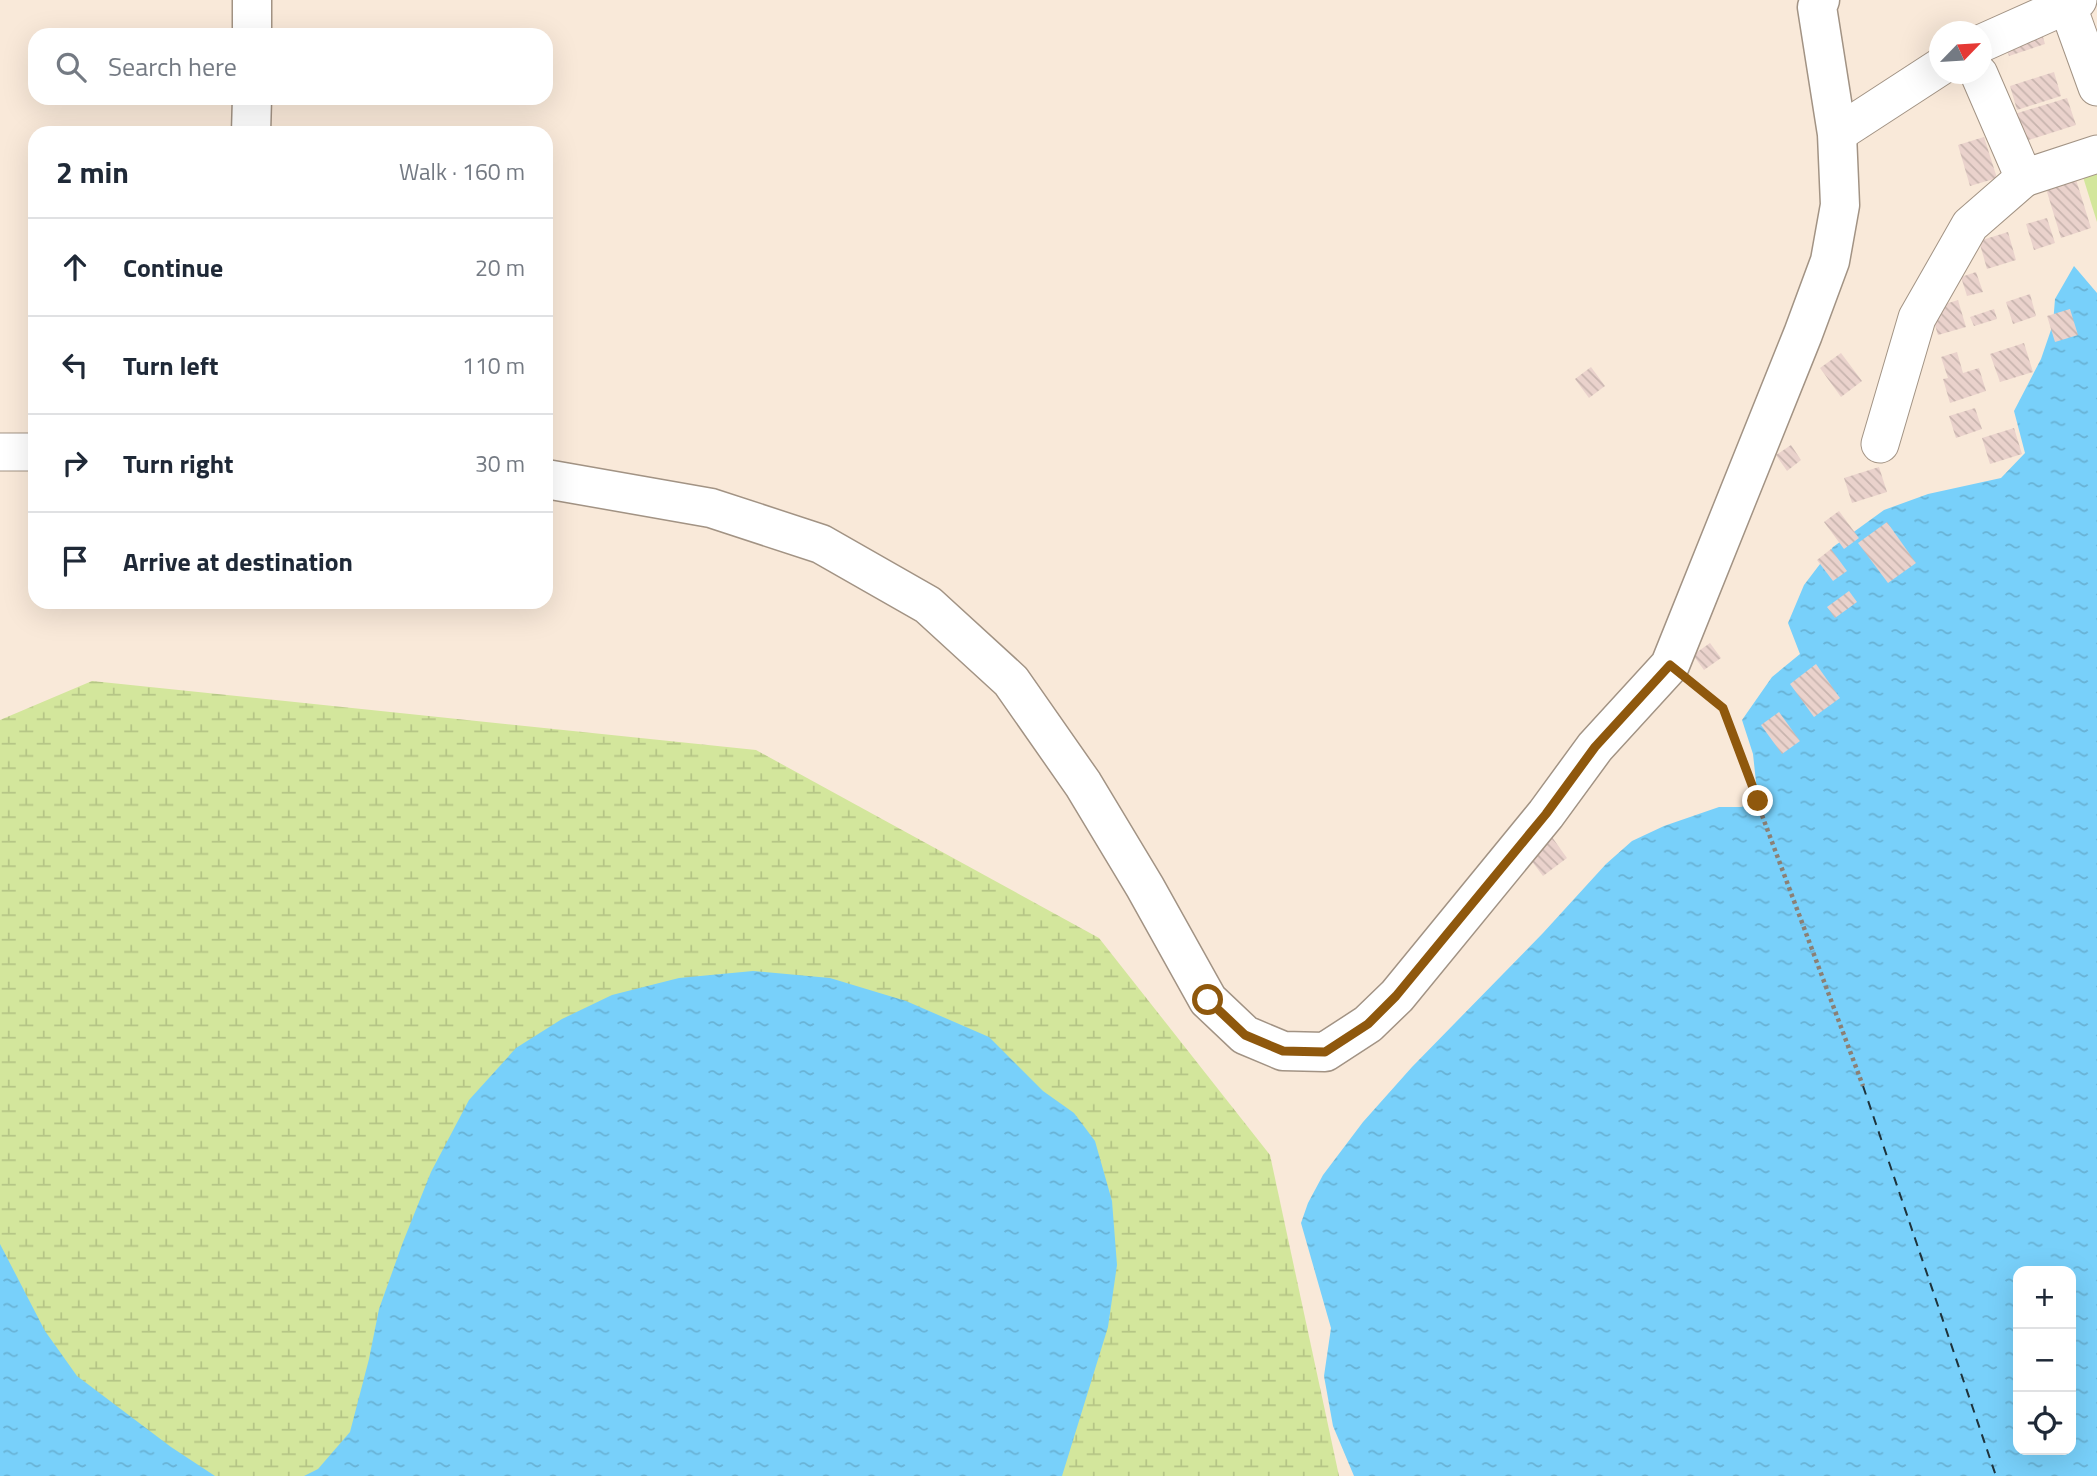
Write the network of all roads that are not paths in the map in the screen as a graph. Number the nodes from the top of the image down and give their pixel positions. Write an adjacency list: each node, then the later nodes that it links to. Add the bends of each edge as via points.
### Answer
1 (252, 0): 4 (main road)
2 (1820, 0): 11 (main road, via 1817,8)
3 (2072, 2): 5 (street); 8 (street)
4 (252, 28)
5 (1992, 38)
6 (1929, 73): 11 (street)
7 (1983, 84): 13 (street)
8 (2097, 87)
9 (251, 105): 10 (main road)
10 (251, 126)
11 (1836, 134): 17 (main road, via 1840,205 1830,261 1670,665 1595,747 1546,814 1396,996 1368,1024 1325,1052 1283,1051 1245,1035 1208,1000 1083,784 1011,681 928,606 821,544 711,508)
12 (2097, 154): 13 (street)
13 (2024, 178): 14 (street, via 1970,225 1917,318)
14 (1880, 443)
15 (0, 452): 16 (street)
16 (28, 452)
17 (553, 480)

